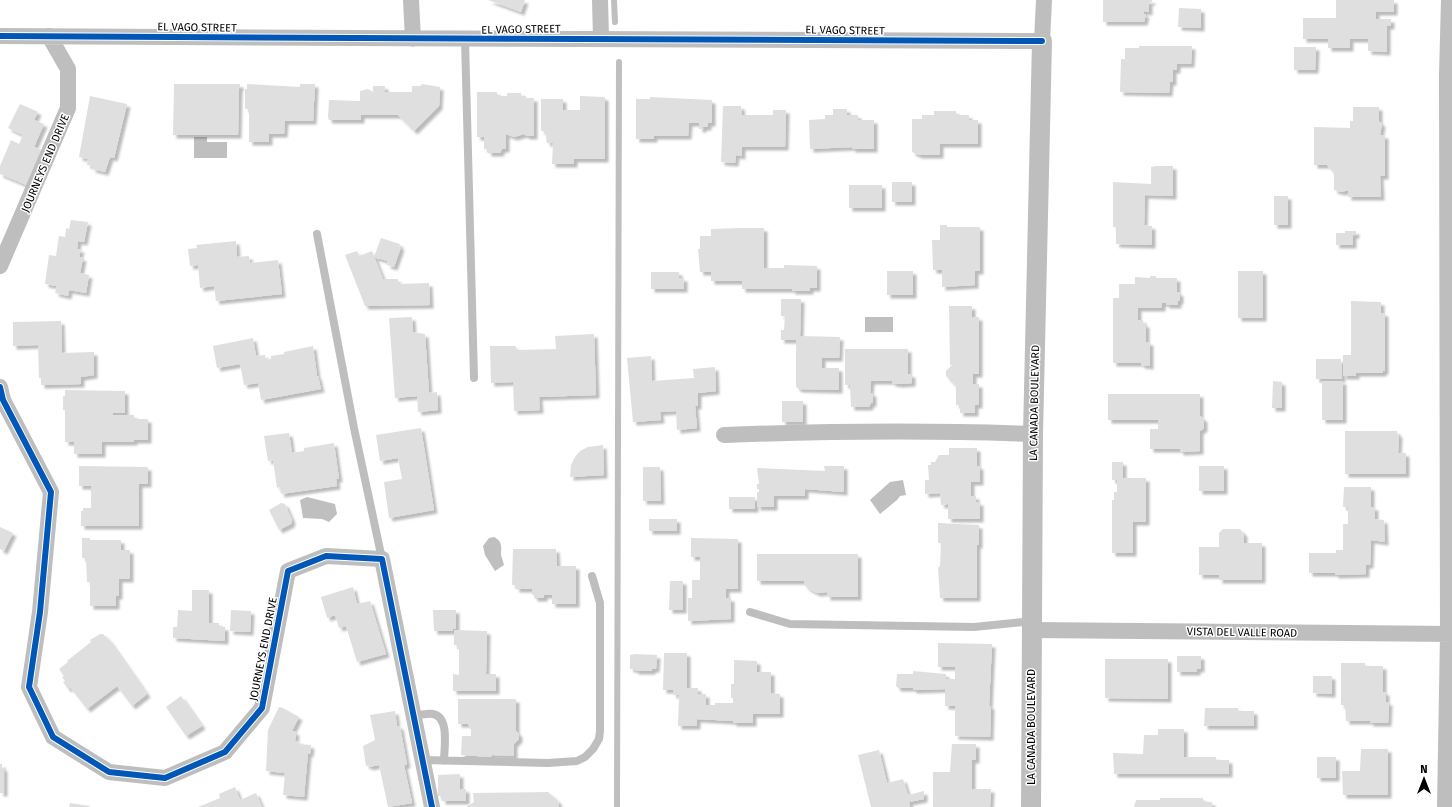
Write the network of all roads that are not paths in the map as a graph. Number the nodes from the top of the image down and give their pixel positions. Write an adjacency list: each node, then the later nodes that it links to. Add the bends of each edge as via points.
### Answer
1 (411, 0): 8 (street)
2 (600, 0): 7 (street)
3 (1044, 0): 10 (street, LA CANADA BOULEVARD)
4 (1449, 0): 21 (street, via 1447,75)
5 (0, 36): 6 (street, EL VAGO STREET)
6 (49, 36): 8 (street, EL VAGO STREET); 12 (street, JOURNEYS END DRIVE, via 68,69 68,108)
7 (600, 38): 9 (street, EL VAGO STREET); 10 (street, EL VAGO STREET)
8 (413, 39): 9 (street, EL VAGO STREET)
9 (465, 40): 13 (lane)
10 (1042, 41): 15 (street, LA CANADA BOULEVARD)
11 (317, 234): 17 (lane)
12 (0, 266)
13 (474, 378)
14 (0, 387): 17 (street, JOURNEYS END DRIVE, via 3,400 51,492 40,612 29,687 53,737 109,772 165,778 225,752 262,708 288,571 326,556)
15 (1033, 434): 16 (street, via 937,430); 20 (street, LA CANADA BOULEVARD)
16 (724, 435)
17 (382, 559): 22 (street)
18 (592, 576): 24 (lane, via 600,604 600,731 593,749 577,761 563,763)
19 (750, 612): 20 (lane, via 790,624)
20 (1032, 626): 21 (street, VISTA DEL VALLE ROAD); 26 (street, LA CANADA BOULEVARD)
21 (1450, 634): 27 (street)
22 (413, 716): 23 (street); 24 (lane, via 432,714 442,721)
23 (422, 760): 24 (lane); 25 (street)
24 (444, 761)
25 (432, 807)
26 (1031, 807)
27 (1445, 807)

